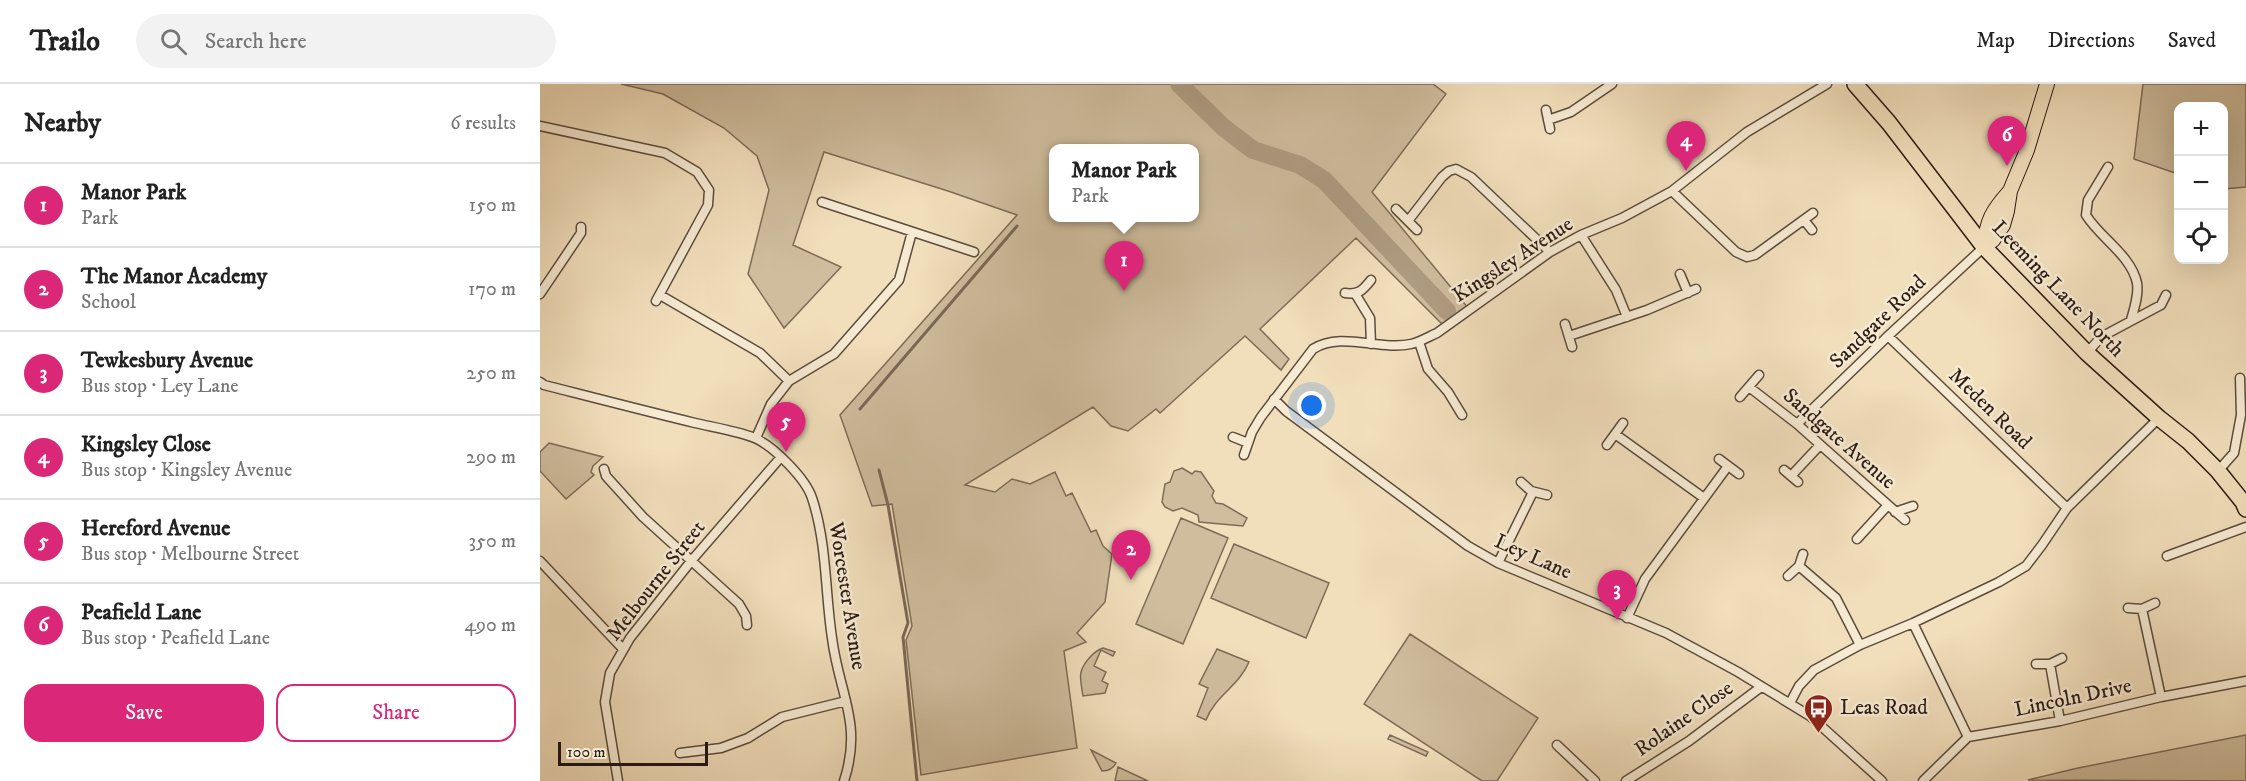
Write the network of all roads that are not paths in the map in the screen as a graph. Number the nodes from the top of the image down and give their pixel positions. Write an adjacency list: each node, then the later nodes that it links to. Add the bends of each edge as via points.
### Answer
1 (1612, 84): 5 (street, via 1549,124)
2 (1827, 84): 8 (street, Kingsley Avenue, via 1747,132)
3 (1855, 84): 19 (highway, Leeming Lane North)
4 (2047, 84): 19 (main road, via 2002,225 1994,240)
5 (1546, 110)
6 (540, 126): 39 (street, via 665,153 697,172 709,190 708,205 658,298 760,353)
7 (2108, 167): 29 (street, via 2088,200 2086,215 2133,272 2137,292)
8 (1672, 191): 12 (street, via 1736,252 1747,257); 18 (street, Kingsley Avenue)
9 (822, 202): 17 (street)
10 (1395, 209): 13 (street)
11 (1814, 213): 12 (street)
12 (1804, 220): 16 (street)
13 (1408, 221): 15 (street); 21 (street, via 1442,177 1456,169 1471,177)
14 (581, 227): 25 (street, via 581,233)
15 (1418, 230)
16 (1812, 230)
17 (912, 232): 20 (street); 39 (street, via 898,280 834,354)
18 (1581, 235): 21 (street, Kingsley Avenue); 28 (street, via 1616,290)
19 (1984, 246): 32 (street, Sandgate Road); 36 (highway, Leeming Lane North)
20 (974, 252)
21 (1550, 252): 33 (street, Kingsley Avenue)
22 (1680, 274): 28 (street, via 1692,291)
23 (1371, 280): 26 (street)
24 (1345, 293): 26 (street)
25 (540, 294)
26 (1356, 295): 34 (street, via 1370,318)
27 (2166, 295): 29 (street, via 2161,305)
28 (1627, 317): 31 (street)
29 (2131, 320): 36 (street, via 2101,337)
30 (1565, 324): 31 (street)
31 (1569, 336): 35 (street)
32 (1888, 336): 47 (street, Sandgate Road); 68 (street, Meden Road)
33 (1419, 342): 34 (street, Kingsley Avenue); 44 (street, via 1428,369)
34 (1371, 344): 43 (street, Kingsley Avenue, via 1322,344 1306,357)
35 (1572, 347)
36 (2087, 353): 45 (highway, Leeming Lane North)
37 (1759, 375): 41 (street)
38 (2241, 378): 60 (street, via 2241,415 2234,453)
39 (789, 381): 50 (street, via 771,404)
40 (540, 382): 50 (street, Worcester Avenue)
41 (1749, 387): 42 (street); 47 (street, Sandgate Avenue)
42 (1740, 397)
43 (1274, 399): 51 (street, Kingsley Avenue); 77 (street, Ley Lane, via 1468,546)
44 (1461, 415)
45 (2159, 418): 60 (highway, Leeming Lane North); 68 (street)
46 (1623, 423): 48 (street)
47 (1797, 424): 53 (street, Sandgate Avenue)
48 (1615, 435): 52 (street); 65 (street)
49 (1233, 437): 51 (street)
50 (756, 438): 55 (street, Worcester Avenue)
51 (1248, 443): 54 (street, Kingsley Avenue)
52 (1607, 445)
53 (1820, 445): 59 (street, via 1795,479); 67 (street, Sandgate Avenue)
54 (1245, 455)
55 (782, 457): 75 (street, Melbourne Street); 96 (street, Worcester Avenue, via 812,496 821,537 832,640)
56 (1719, 459): 57 (street)
57 (1728, 466): 61 (street); 65 (street)
58 (604, 469): 75 (street, via 643,517)
59 (1784, 470)
60 (2218, 471): 69 (highway, Leeming Lane North)
61 (1739, 474)
62 (1521, 482): 63 (street)
63 (1533, 492): 64 (street); 77 (street)
64 (1547, 495)
65 (1704, 498): 85 (street, via 1645,579)
66 (1913, 506): 67 (street)
67 (1892, 508): 70 (street, Sandgate Avenue); 72 (street)
68 (2067, 508): 86 (street, via 2026,566)
69 (2246, 509)
70 (1905, 520)
71 (2246, 527): 74 (street)
72 (1857, 539)
73 (1803, 554): 78 (street)
74 (2167, 556)
75 (692, 560): 87 (street, via 739,604); 89 (street, Melbourne Street)
76 (540, 561): 79 (street)
77 (1498, 563): 85 (street, Ley Lane)
78 (1799, 566): 80 (street); 88 (street, via 1836,598)
79 (547, 569): 81 (street); 89 (street)
80 (1788, 576)
81 (540, 577)
82 (2154, 603): 84 (street)
83 (2127, 608): 84 (street)
84 (2142, 609): 95 (street)
85 (1627, 618): 94 (street, Ley Lane, via 1684,642)
86 (1913, 623): 88 (street); 99 (street)
87 (747, 625)
88 (1860, 645): 97 (street, via 1814,669)
89 (622, 649): 102 (street, Melbourne Street, via 610,673 605,702)
90 (2062, 658): 92 (street)
91 (2036, 664): 92 (street)
92 (2050, 664): 98 (street)
93 (2246, 681): 95 (street, Lincoln Drive)
94 (1761, 687): 97 (street, Ley Lane); 105 (street, Rolaine Close, via 1689,741)
95 (2161, 697): 98 (street, Lincoln Drive)
96 (846, 701): 101 (street, via 782,717 748,738 721,748); 103 (street, Worcester Avenue, via 852,746)
97 (1790, 703): 106 (street, Ley Lane, via 1810,716)
98 (2060, 721): 99 (street, Lincoln Drive)
99 (1968, 737): 107 (street)
100 (1557, 745): 104 (street)
101 (680, 753)
102 (618, 781)
103 (844, 781)
104 (1595, 781)
105 (1626, 781)
106 (1882, 781)
107 (1923, 781)

